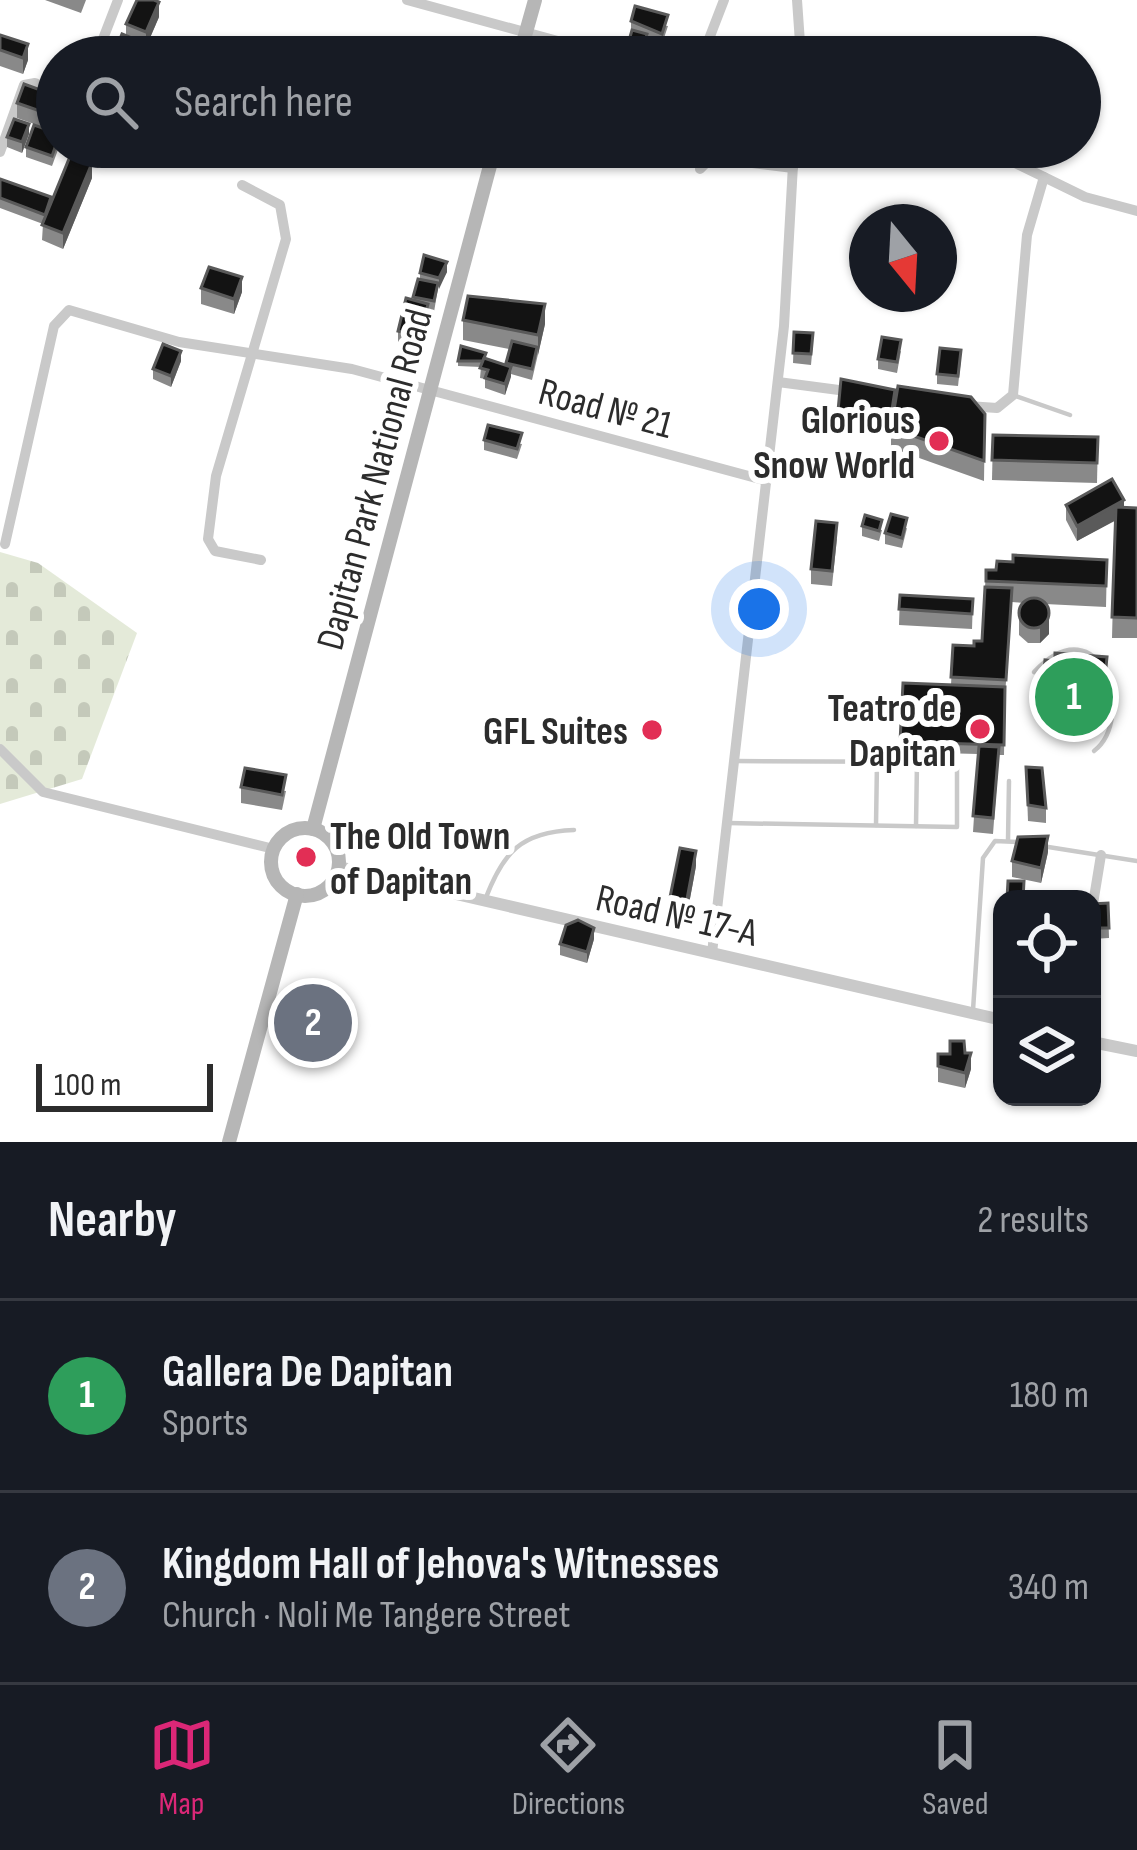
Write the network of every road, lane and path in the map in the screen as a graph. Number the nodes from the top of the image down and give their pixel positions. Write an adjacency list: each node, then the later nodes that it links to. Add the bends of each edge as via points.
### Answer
1 (118, 0): 7 (street)
2 (407, 0): 6 (street)
3 (535, 0): 6 (main road)
4 (724, 0): 9 (street)
5 (797, 0): 10 (street)
6 (526, 34): 8 (street)
7 (104, 36)
8 (534, 36)
9 (710, 36)
10 (800, 36)
11 (36, 84): 12 (street, via 24,85)
12 (0, 152)
13 (489, 168): 21 (main road, Dapitan Park National Road)
14 (793, 168): 20 (street)
15 (1025, 168): 16 (street)
16 (1044, 177): 18 (street); 23 (street, via 1027,235)
17 (242, 185): 19 (street, via 280,205 286,218)
18 (1137, 211)
19 (254, 354): 21 (street, Road № 21); 27 (street, Road № 21, via 62,312); 28 (street, via 216,476 208,539 214,551)
20 (778, 382): 22 (street); 26 (street)
21 (430, 390): 26 (street, Road № 21); 41 (main road, Dapitan Park National Road)
22 (872, 394)
23 (1013, 395): 24 (street, via 997,408); 25 (lane)
24 (942, 403)
25 (1070, 415)
26 (767, 482): 34 (street)
27 (5, 544)
28 (261, 560)
29 (1114, 664): 30 (lane, via 1074,649)
30 (1034, 672)
31 (1122, 730): 33 (lane)
32 (0, 748): 46 (street, via 43,791)
33 (1094, 751)
34 (734, 761): 35 (lane); 38 (street)
35 (877, 761): 36 (lane); 39 (lane)
36 (917, 762): 40 (lane); 40 (lane, via 957,762 957,827)
37 (1009, 781): 43 (lane)
38 (727, 823): 39 (lane); 53 (street)
39 (876, 825): 40 (lane)
40 (916, 826)
41 (313, 829): 46 (main road, via 290,832); 49 (main road, via 332,840)
42 (574, 830): 52 (lane, via 518,842 496,869)
43 (1008, 840): 44 (lane); 54 (lane, via 986,847 983,858)
44 (1021, 842)
45 (1041, 845): 47 (lane)
46 (274, 849): 51 (main road, via 277,880)
47 (1101, 855): 48 (lane); 50 (street)
48 (1137, 861)
49 (339, 867): 51 (main road, via 320,892); 52 (street, Road № 17-A)
50 (1095, 890)
51 (297, 894): 58 (main road)
52 (485, 901): 53 (street, Road № 17-A)
53 (712, 953): 54 (street, Road № 17-A)
54 (972, 1012): 55 (street, Road № 17-A)
55 (993, 1018)
56 (1101, 1044): 57 (street)
57 (1137, 1051)
58 (230, 1142)

